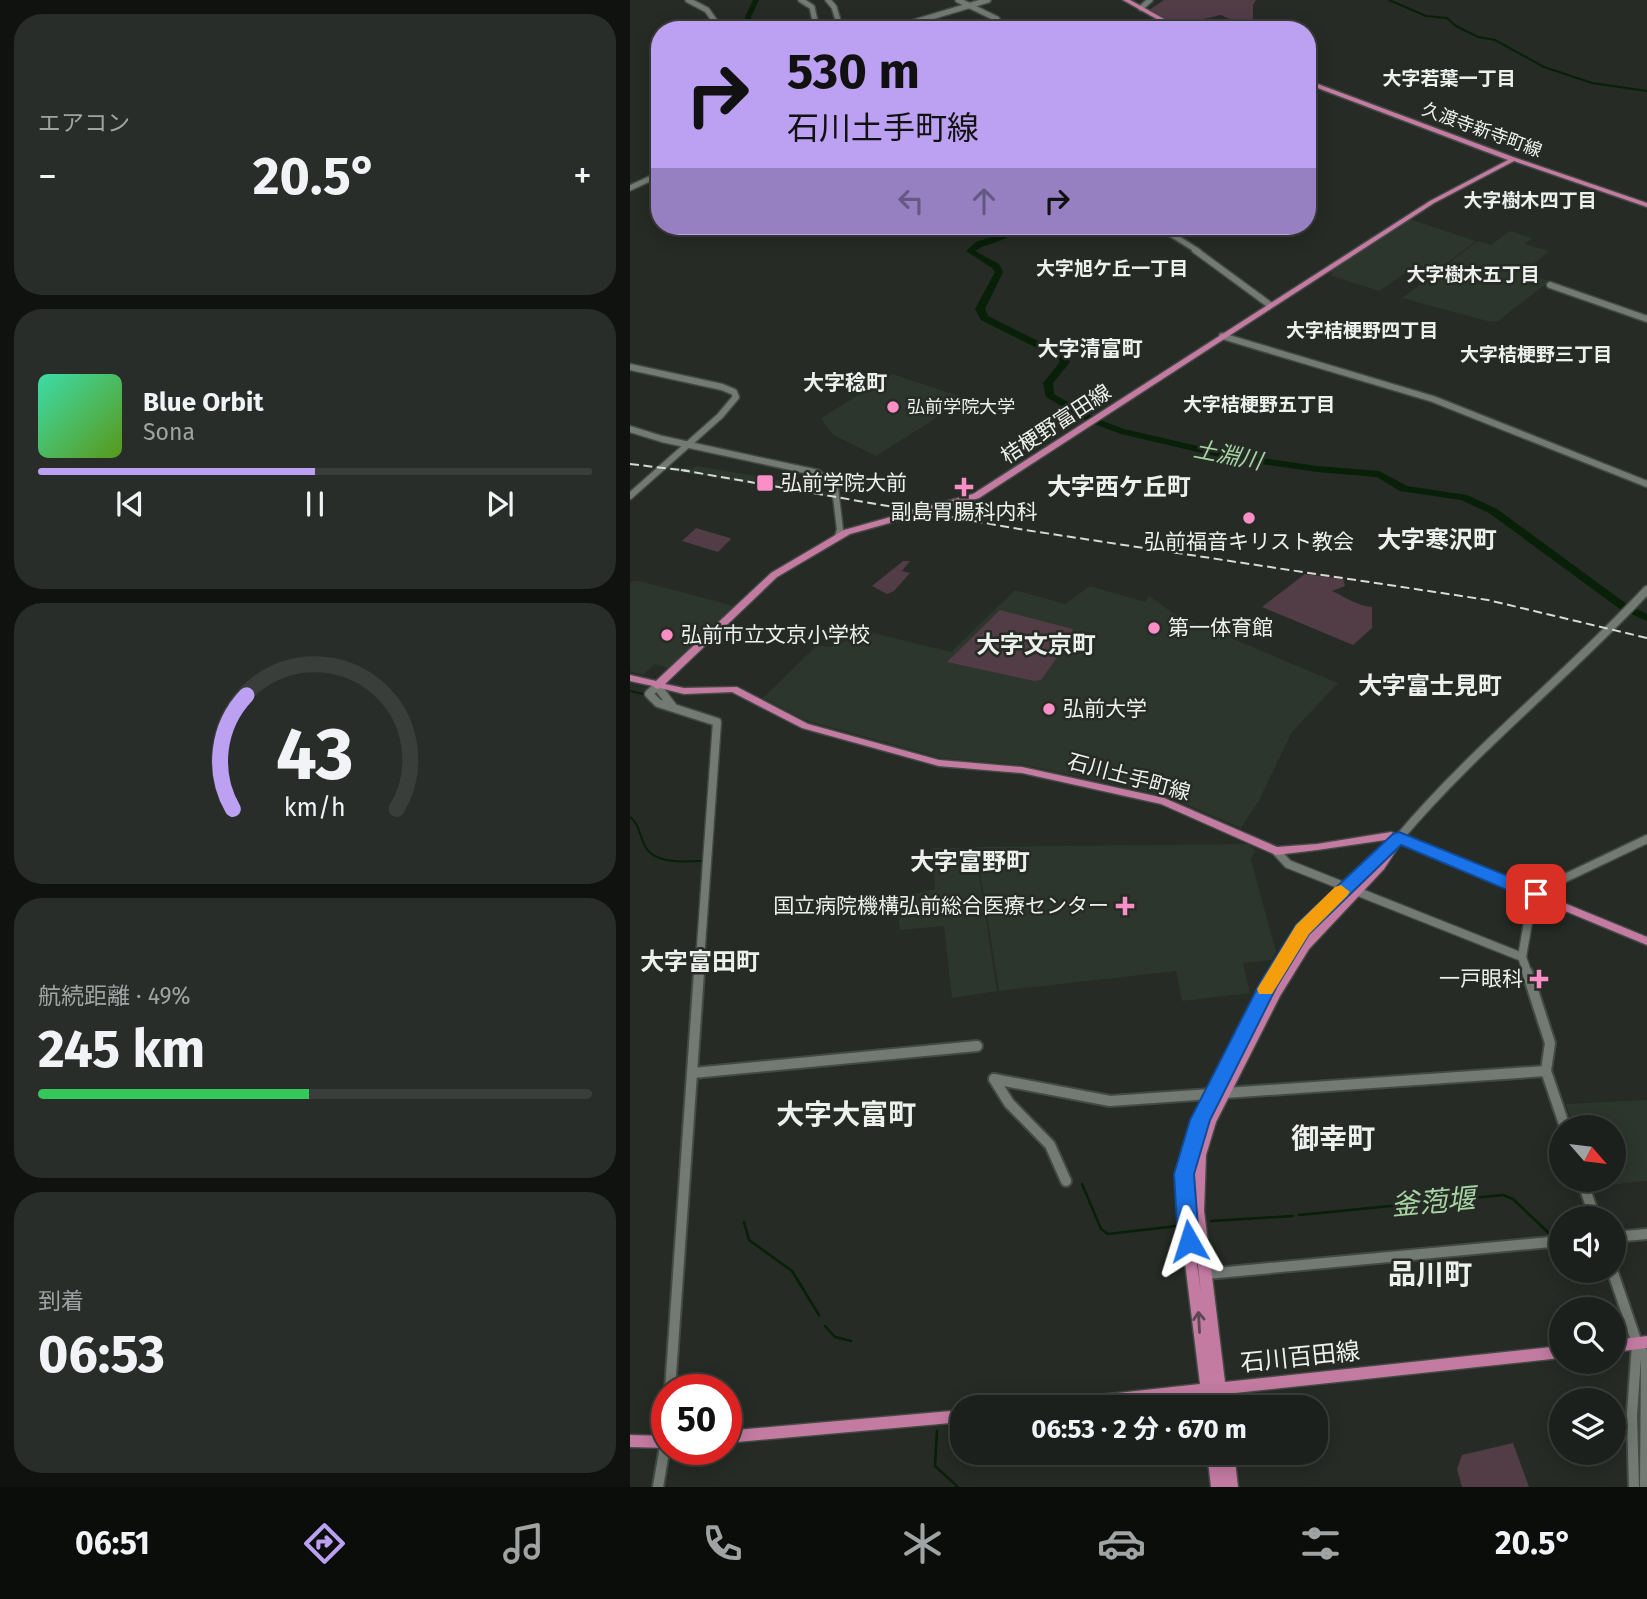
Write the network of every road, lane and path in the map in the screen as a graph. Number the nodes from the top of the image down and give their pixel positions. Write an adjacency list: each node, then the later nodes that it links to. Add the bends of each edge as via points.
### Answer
1 (688, 0): 11 (street, via 707,10)
2 (801, 0): 12 (street, via 812,7)
3 (828, 0): 13 (street)
4 (957, 0): 8 (street)
5 (988, 0): 8 (street)
6 (1126, 0): 9 (main road)
7 (1150, 0): 9 (street)
8 (972, 7): 10 (street); 14 (street)
9 (1141, 8): 15 (main road)
10 (998, 19)
11 (715, 21)
12 (815, 21)
13 (838, 21)
14 (920, 21)
15 (1165, 21)
16 (1316, 85): 17 (main road, 久渡寺新寺町線)
17 (1511, 158): 20 (main road, 久渡寺新寺町線); 23 (main road, 桔梗野富田線, via 1432,202)
18 (651, 178): 19 (street)
19 (630, 188)
20 (1647, 205)
21 (1172, 235): 23 (street)
22 (1550, 285): 24 (street)
23 (1270, 305): 25 (main road, 桔梗野富田線)
24 (1647, 319)
25 (1222, 336): 29 (street, via 1433,399); 31 (main road, 桔梗野富田線, via 976,496)
26 (630, 367): 28 (street, via 734,392 735,401)
27 (630, 429): 28 (street)
28 (687, 443): 30 (street); 31 (street, via 823,476 835,488)
29 (1647, 484)
30 (630, 496)
31 (838, 536): 34 (main road, 桔梗野富田線, via 765,582)
32 (1647, 590): 35 (street, via 1432,799)
33 (630, 678): 34 (main road, 石川土手町線)
34 (657, 686): 37 (main road, 石川土手町線, via 684,691 734,689 796,723 921,759 1022,770 1164,801); 44 (street, via 673,707 717,722)
35 (1399, 838): 37 (main road, 石川土手町線, via 1391,835); 38 (main road, via 1392,852); 39 (main road, 石川土手町線)
36 (1647, 839): 39 (street)
37 (1276, 851): 38 (street, via 1288,864)
38 (1351, 889): 41 (street); 45 (main road, via 1304,946); 46 (main road, via 1303,929 1287,952)
39 (1536, 894): 40 (main road, 石川土手町線); 41 (street)
40 (1647, 941)
41 (1522, 957): 43 (street, via 1550,1043)
42 (977, 1046): 44 (street)
43 (1546, 1070): 45 (street); 47 (street)
44 (693, 1073): 56 (street)
45 (1226, 1091): 46 (street); 52 (main road, via 1200,1155 1198,1211)
46 (1212, 1092): 48 (street, via 1110,1101 994,1079 1009,1103 1050,1145); 57 (main road, one-way to 46, via 1185,1214 1184,1174)
47 (1561, 1115)
48 (1066, 1181)
49 (1647, 1234): 50 (street)
50 (1626, 1236)
51 (1549, 1242): 52 (street)
52 (1206, 1274): 57 (main road)
53 (1617, 1283): 54 (street)
54 (1642, 1343): 71 (street, via 1632,1415); 72 (street, via 1646,1359)
55 (1549, 1353): 57 (main road, 石川百田線)
56 (671, 1374)
57 (1213, 1389): 58 (main road, 石川百田線); 59 (main road); 60 (main road)
58 (1157, 1395)
59 (1212, 1395)
60 (1216, 1395)
61 (950, 1417): 62 (main road)
62 (742, 1436)
63 (651, 1440): 64 (main road)
64 (630, 1441)
65 (661, 1465): 68 (street)
66 (1215, 1465): 69 (main road)
67 (1228, 1465): 70 (main road)
68 (657, 1487)
69 (1218, 1487)
70 (1231, 1487)
71 (1634, 1487)
72 (1644, 1487)

